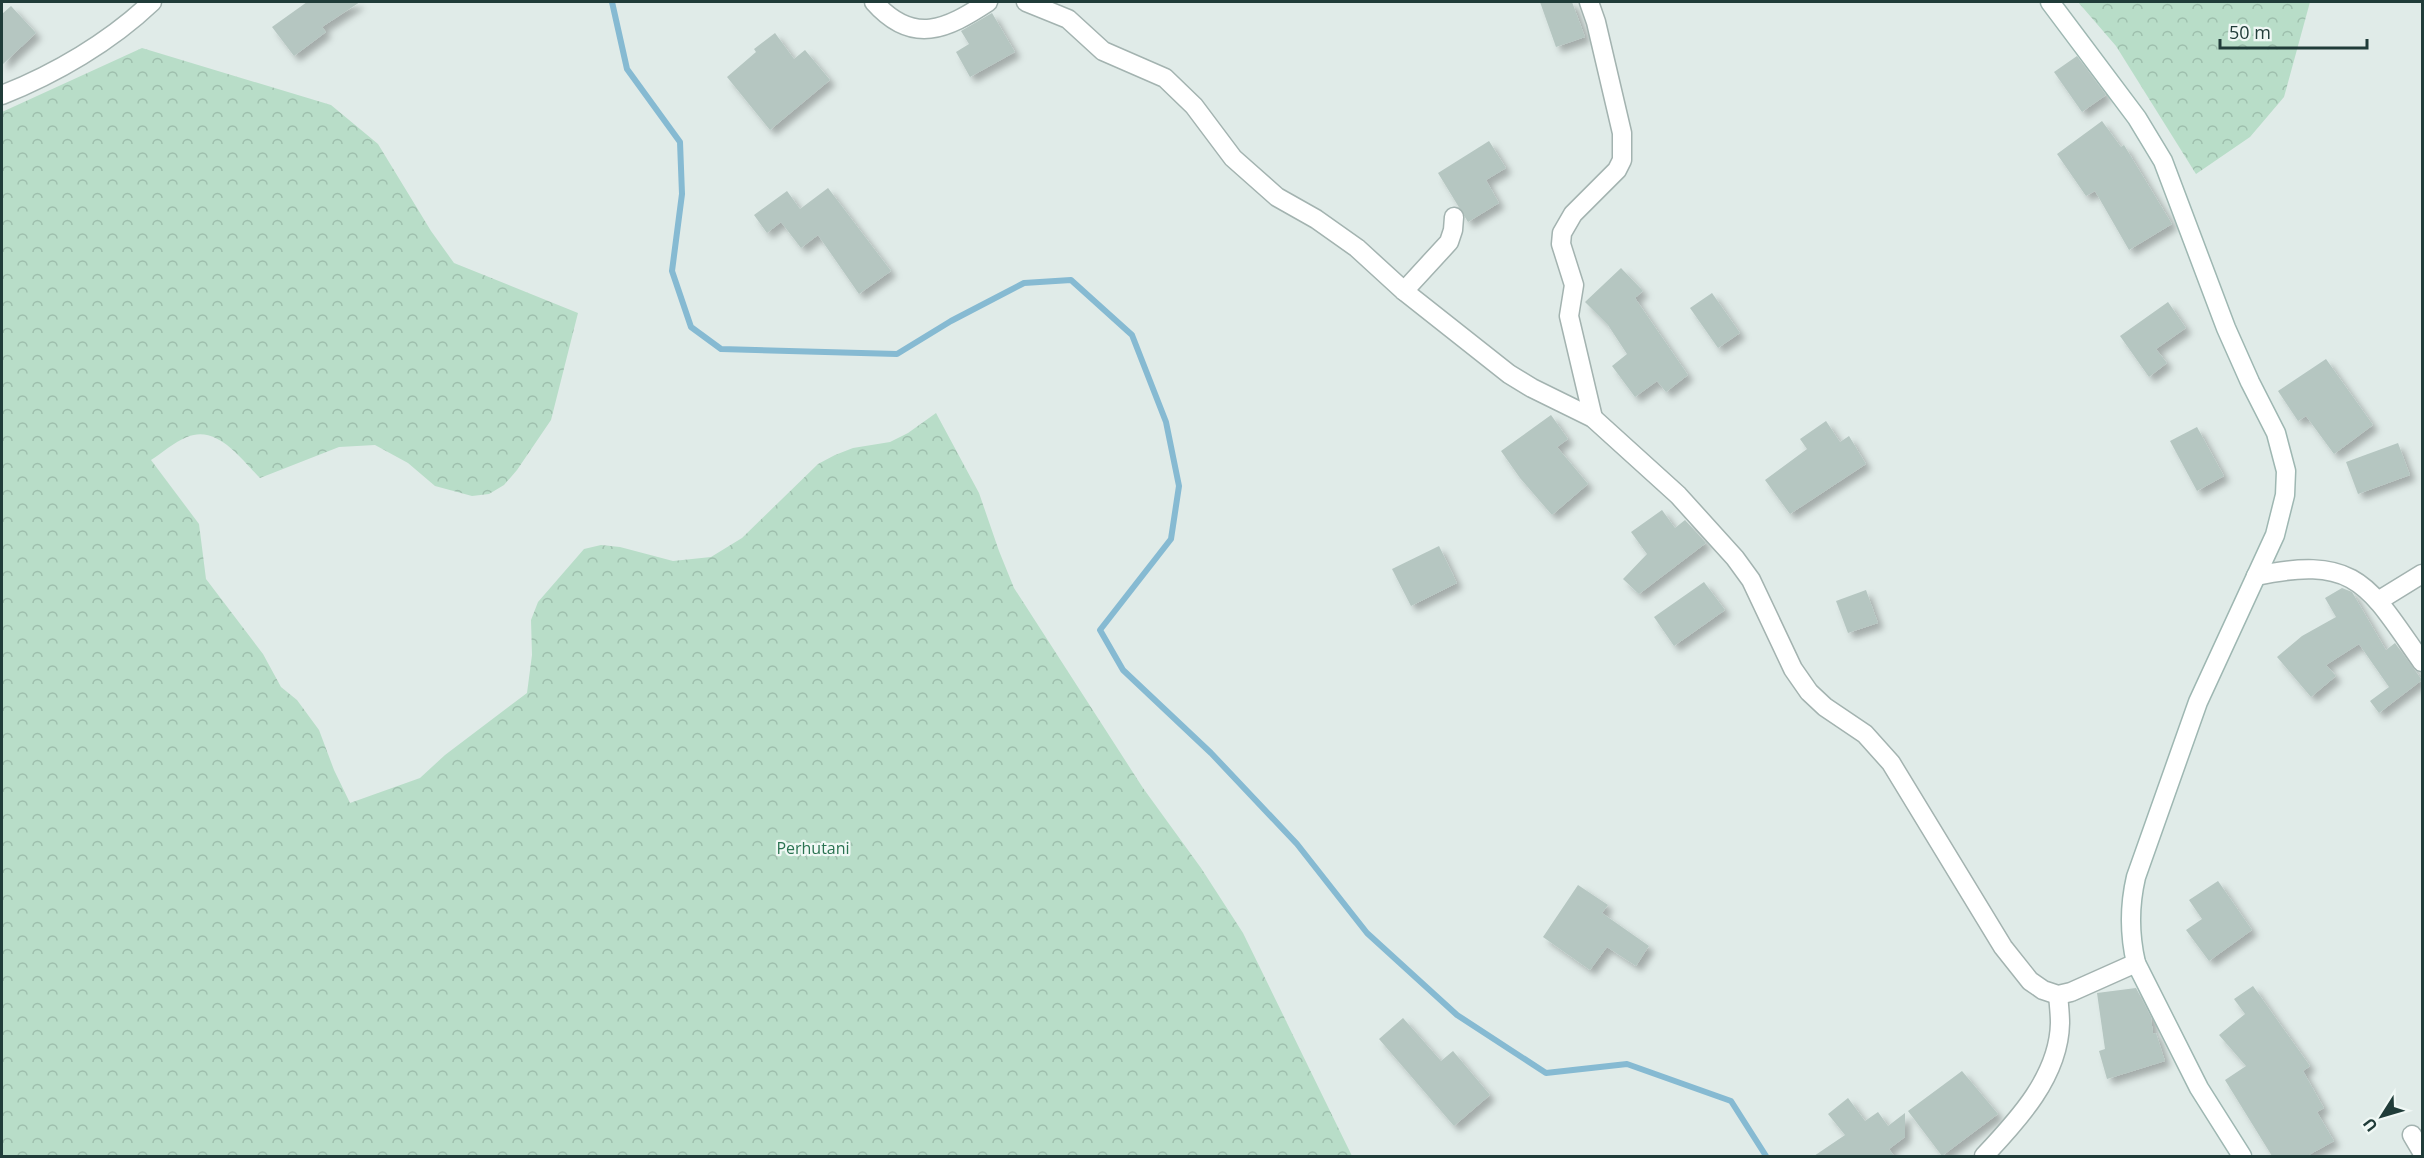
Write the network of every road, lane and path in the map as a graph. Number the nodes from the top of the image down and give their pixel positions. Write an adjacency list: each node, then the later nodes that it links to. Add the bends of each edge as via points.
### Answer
1 (152, 2): 7 (street, via 72,61)
2 (874, 2): 3 (street, via 893,18 926,30 961,19)
3 (988, 2)
4 (1026, 2): 9 (street, via 1068,19 1103,51 1165,78 1194,106 1233,158 1252,176 1277,197 1357,248)
5 (1589, 2): 10 (street, via 1624,149 1617,170 1573,214 1562,233 1561,244 1574,285 1571,323)
6 (2050, 2): 12 (street, via 2137,118 2163,161 2226,328 2276,433 2286,471 2285,495 2275,535)
7 (2, 95)
8 (1454, 217): 9 (street, via 1449,242)
9 (1404, 291): 10 (street, via 1509,374)
10 (1593, 418): 16 (street, via 1678,495 1735,558 1751,580 1793,669 1809,693 1865,734 1892,763 2015,965 2030,981)
11 (2422, 574): 13 (street)
12 (2256, 576): 13 (street, via 2283,570 2339,572); 15 (street, via 2198,702 2136,877 2129,924)
13 (2378, 601): 14 (street)
14 (2422, 662)
15 (2136, 963): 16 (street); 20 (street, via 2199,1088)
16 (2058, 996): 19 (street, via 2058,1043 2046,1076 2027,1107)
17 (2412, 1135): 18 (street)
18 (2422, 1152)
19 (1984, 1156)
20 (2242, 1156)

